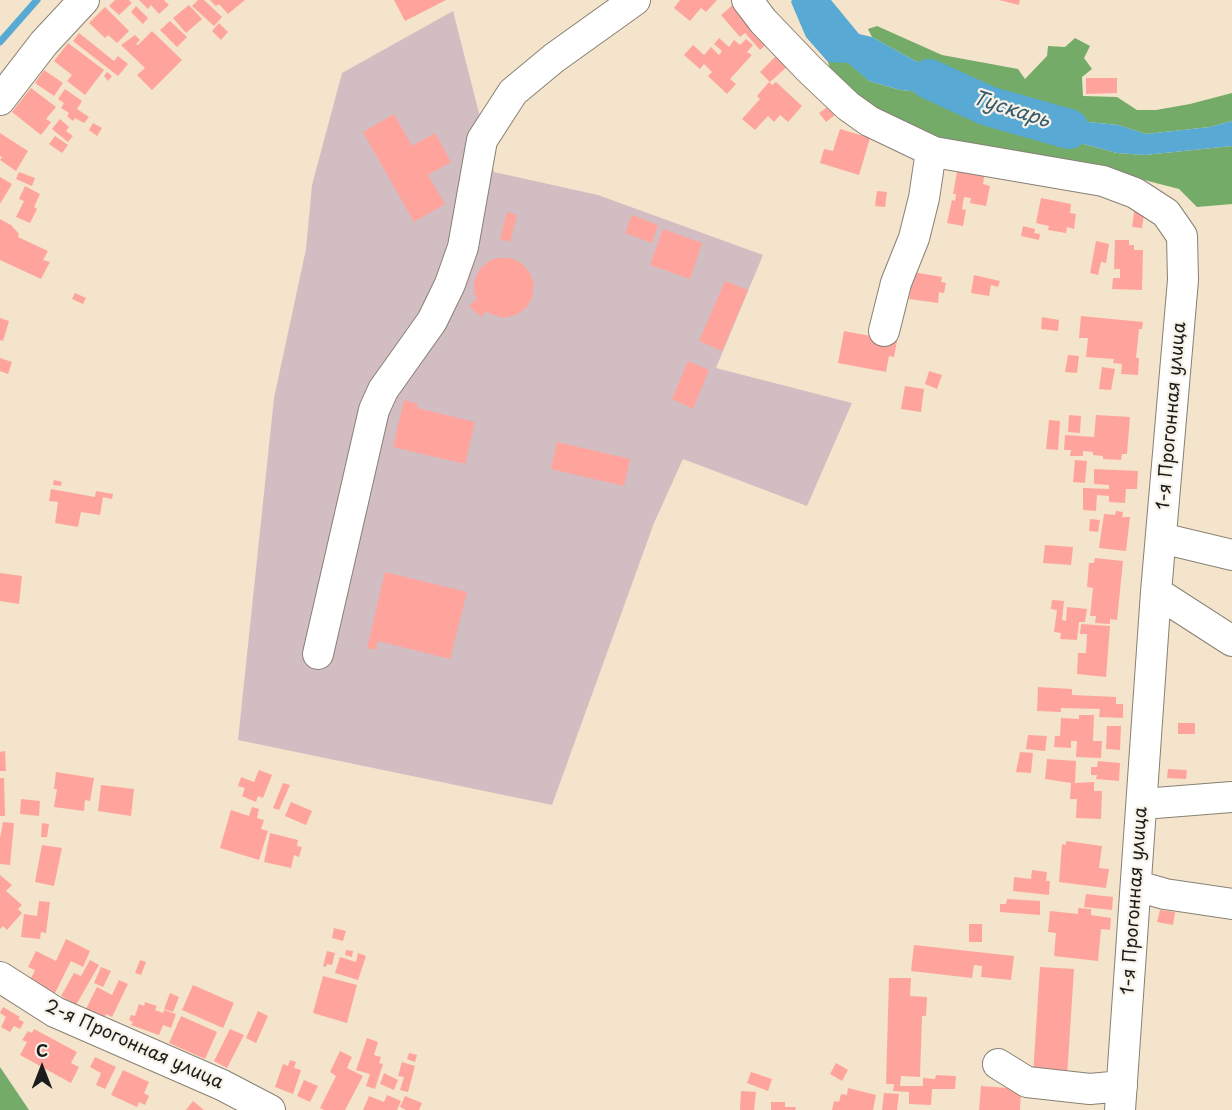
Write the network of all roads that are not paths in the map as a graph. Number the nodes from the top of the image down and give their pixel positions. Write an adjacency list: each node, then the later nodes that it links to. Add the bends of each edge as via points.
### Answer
1 (84, 0): 4 (street)
2 (635, 0): 11 (street, via 513,92 482,140 463,247 450,284 432,321 383,390 374,410)
3 (747, 0): 5 (street, 1-я Прогонная улица, via 848,106 868,121)
4 (0, 100)
5 (931, 151): 6 (street, via 924,198); 7 (street, 1-я Прогонная улица, via 1103,181 1135,193 1166,213 1182,236 1183,280)
6 (884, 331)
7 (1161, 538): 8 (street); 9 (street, 1-я Прогонная улица)
8 (1232, 555)
9 (1156, 592): 10 (street); 13 (street, 1-я Прогонная улица)
10 (1232, 641)
11 (318, 654)
12 (1232, 797): 13 (street)
13 (1143, 804): 14 (street, 1-я Прогонная улица)
14 (1137, 886): 15 (street); 18 (street, 1-я Прогонная улица)
15 (1232, 904)
16 (0, 977): 19 (street, 2-я Прогонная улица, via 55,1012)
17 (998, 1064): 18 (street, via 1027,1082 1090,1089)
18 (1121, 1098)
19 (270, 1110)

